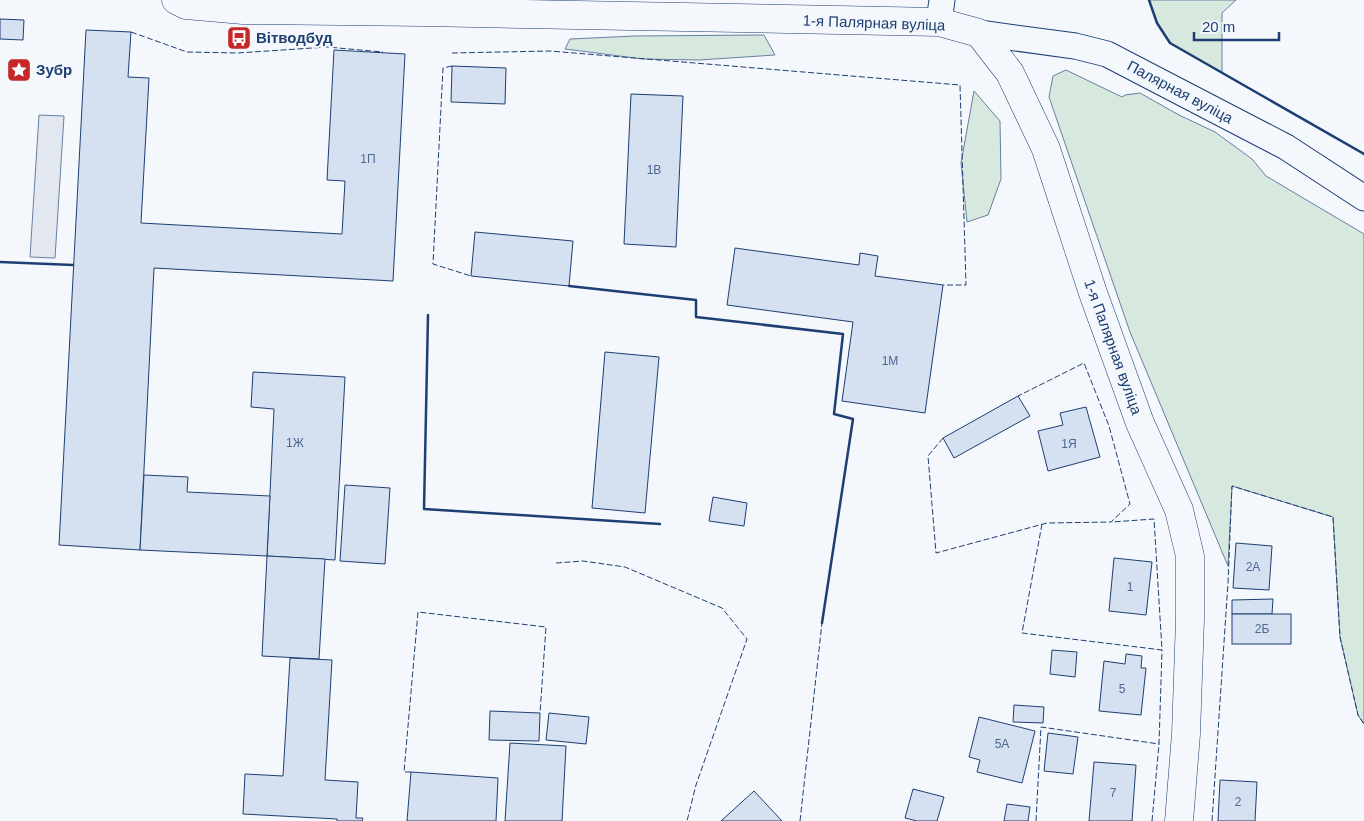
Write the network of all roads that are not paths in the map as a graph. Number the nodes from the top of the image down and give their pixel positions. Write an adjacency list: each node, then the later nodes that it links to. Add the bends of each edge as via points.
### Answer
1 (176, 0): 2 (street, 1-я Палярная вуліца, via 186,5 243,10)
2 (940, 11): 3 (street, 1-я Палярная вуліца)
3 (979, 33): 4 (street, Палярная вуліца, via 1075,46 1107,54 1286,147); 5 (street, 1-я Палярная вуліца, via 1010,73 1046,149 1140,423 1179,510 1190,556 1186,734)
4 (1364, 198)
5 (1179, 821)

